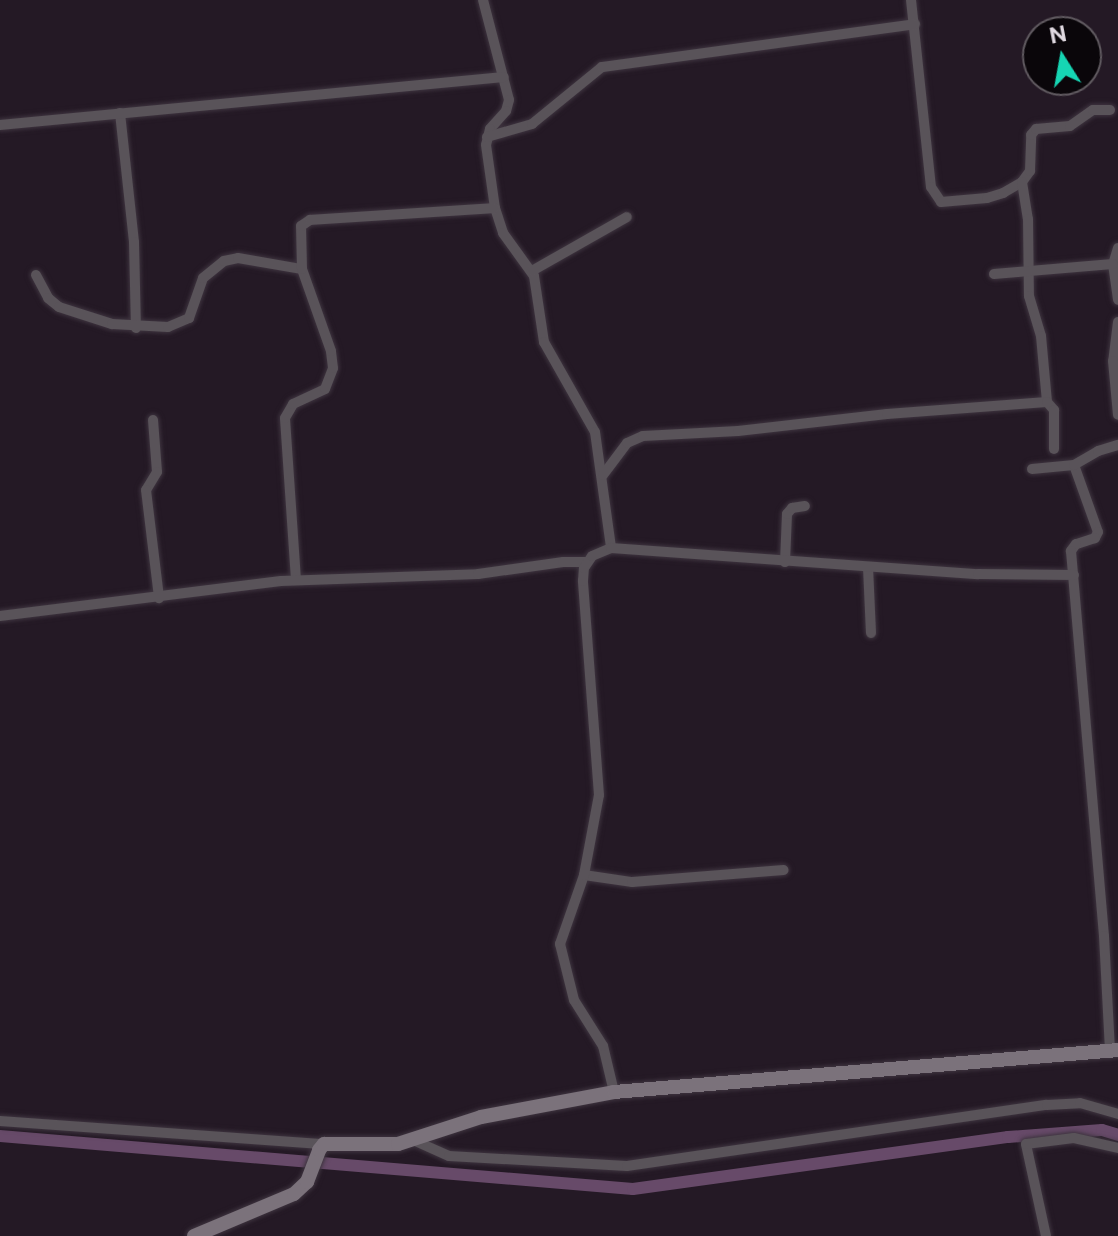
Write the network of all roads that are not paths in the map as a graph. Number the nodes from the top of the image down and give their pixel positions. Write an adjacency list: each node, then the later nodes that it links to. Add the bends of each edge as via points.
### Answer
1 (483, 0): 4 (street)
2 (911, 0): 3 (street)
3 (915, 24): 8 (street, via 602,67 532,124); 9 (street, via 936,199 987,198)
4 (504, 77): 6 (street); 8 (street, via 509,106)
5 (1110, 110): 9 (street, via 1093,110 1070,126 1036,129 1031,135 1030,171)
6 (120, 113): 7 (street); 21 (street, via 134,242)
7 (0, 125)
8 (487, 137): 10 (street)
9 (1022, 182): 16 (street)
10 (495, 208): 14 (street, via 310,220 299,233); 15 (street, via 503,233)
11 (627, 217): 15 (street)
12 (1118, 248): 13 (street)
13 (1113, 264): 16 (street); 19 (street)
14 (302, 269): 21 (street, via 238,258 224,261 203,278 193,313 184,322); 37 (street, via 333,368 325,389 293,404 285,418)
15 (532, 271): 30 (street, via 544,342 589,416)
16 (1028, 272): 17 (street); 23 (street)
17 (994, 274)
18 (36, 275): 21 (street, via 59,307)
19 (1118, 300)
20 (1118, 322): 22 (street)
21 (136, 328)
22 (1116, 361): 24 (street)
23 (1047, 402): 27 (street, via 1054,410); 30 (street, via 643,436 627,443)
24 (1118, 415)
25 (153, 420): 38 (street, via 157,472 146,490)
26 (1118, 445): 28 (street)
27 (1054, 449)
28 (1074, 465): 29 (street); 36 (street, via 1098,532 1073,547)
29 (1032, 469)
30 (603, 475): 32 (street)
31 (805, 506): 34 (street, via 787,514)
32 (611, 548): 33 (street); 34 (street)
33 (587, 562): 37 (street, via 478,574); 42 (street, via 583,581 600,781)
34 (785, 562): 35 (street)
35 (868, 567): 36 (street); 40 (street)
36 (1074, 575): 43 (street)
37 (296, 580): 38 (street)
38 (159, 598): 39 (street)
39 (0, 616)
40 (871, 633)
41 (784, 870): 42 (street, via 632,882)
42 (584, 875): 44 (street, via 562,930 560,951 578,1010 603,1046)
43 (1114, 1050): 44 (street)
44 (614, 1092): 47 (street, via 481,1117)
45 (1118, 1114): 47 (street, via 1080,1103 1047,1105 627,1166 449,1156)
46 (0, 1121): 48 (street)
47 (413, 1140): 48 (street)
48 (321, 1147): 50 (street, via 311,1175 294,1194)
49 (1118, 1148): 51 (street, via 1074,1138 1026,1144)
50 (194, 1236)
51 (1046, 1236)

